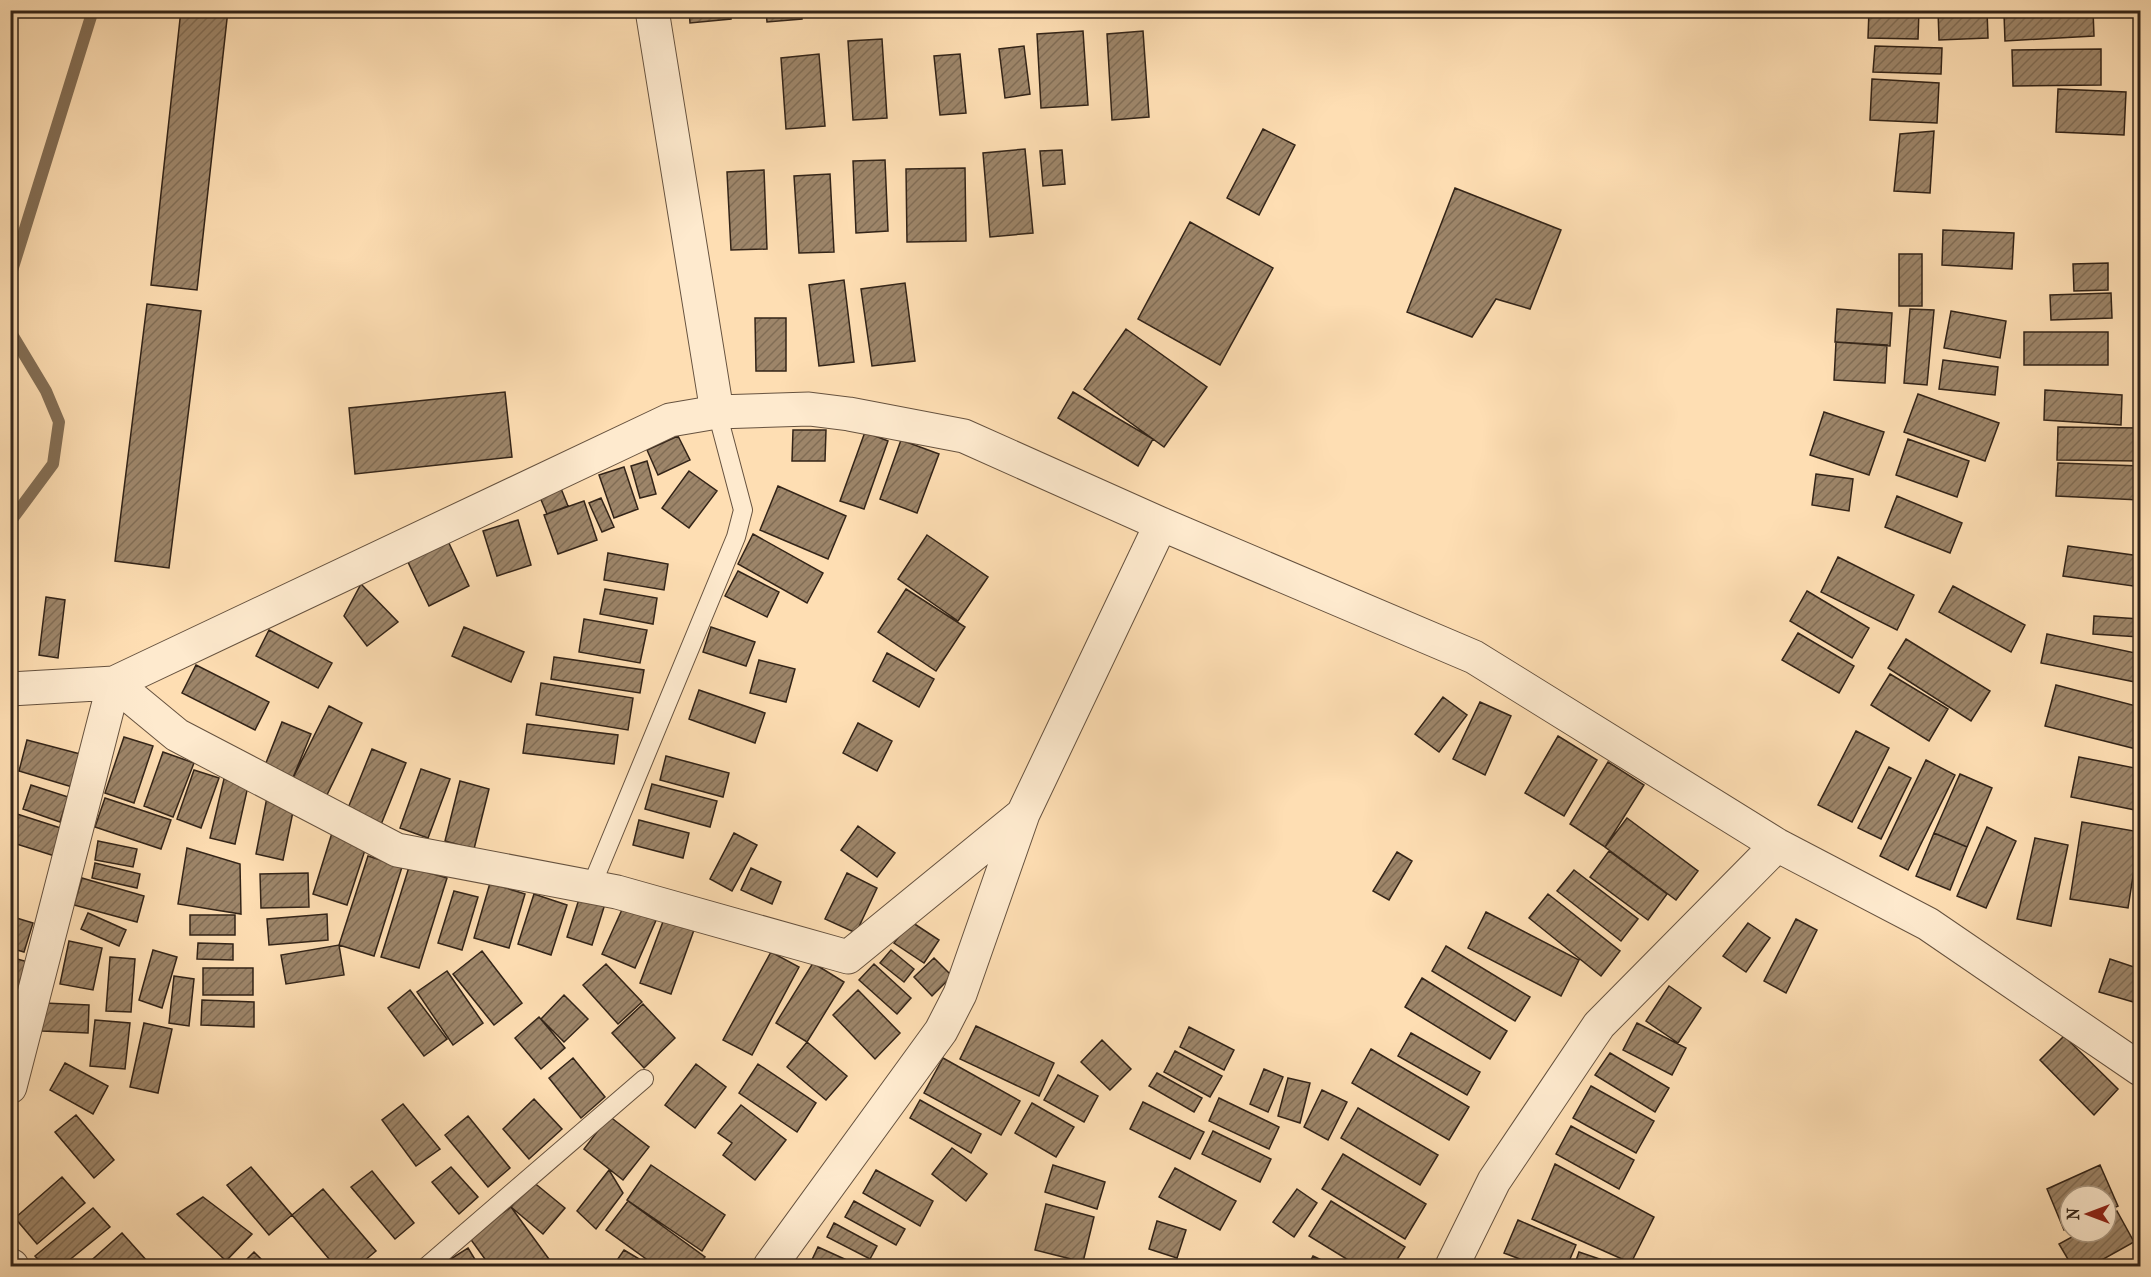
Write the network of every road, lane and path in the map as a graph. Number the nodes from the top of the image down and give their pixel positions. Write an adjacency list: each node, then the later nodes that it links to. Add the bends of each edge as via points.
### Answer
1 (652, 10): 2 (street)
2 (717, 412): 3 (street, via 809,410 964,436); 4 (street, via 670,420); 8 (lane, via 743,510)
3 (1161, 524): 6 (street); 7 (street, via 1474,657)
4 (114, 683): 5 (street); 8 (street, via 177,735 397,850); 11 (street)
5 (18, 689)
6 (1023, 814): 8 (street, via 848,957); 13 (street, via 960,994 941,1031)
7 (1777, 845): 9 (street, via 1928,924); 14 (street, via 1599,1025 1494,1181)
8 (591, 887)
9 (2140, 1069)
10 (644, 1079): 12 (lane)
11 (10, 1087)
12 (427, 1266)
13 (770, 1266)
14 (1452, 1266)

